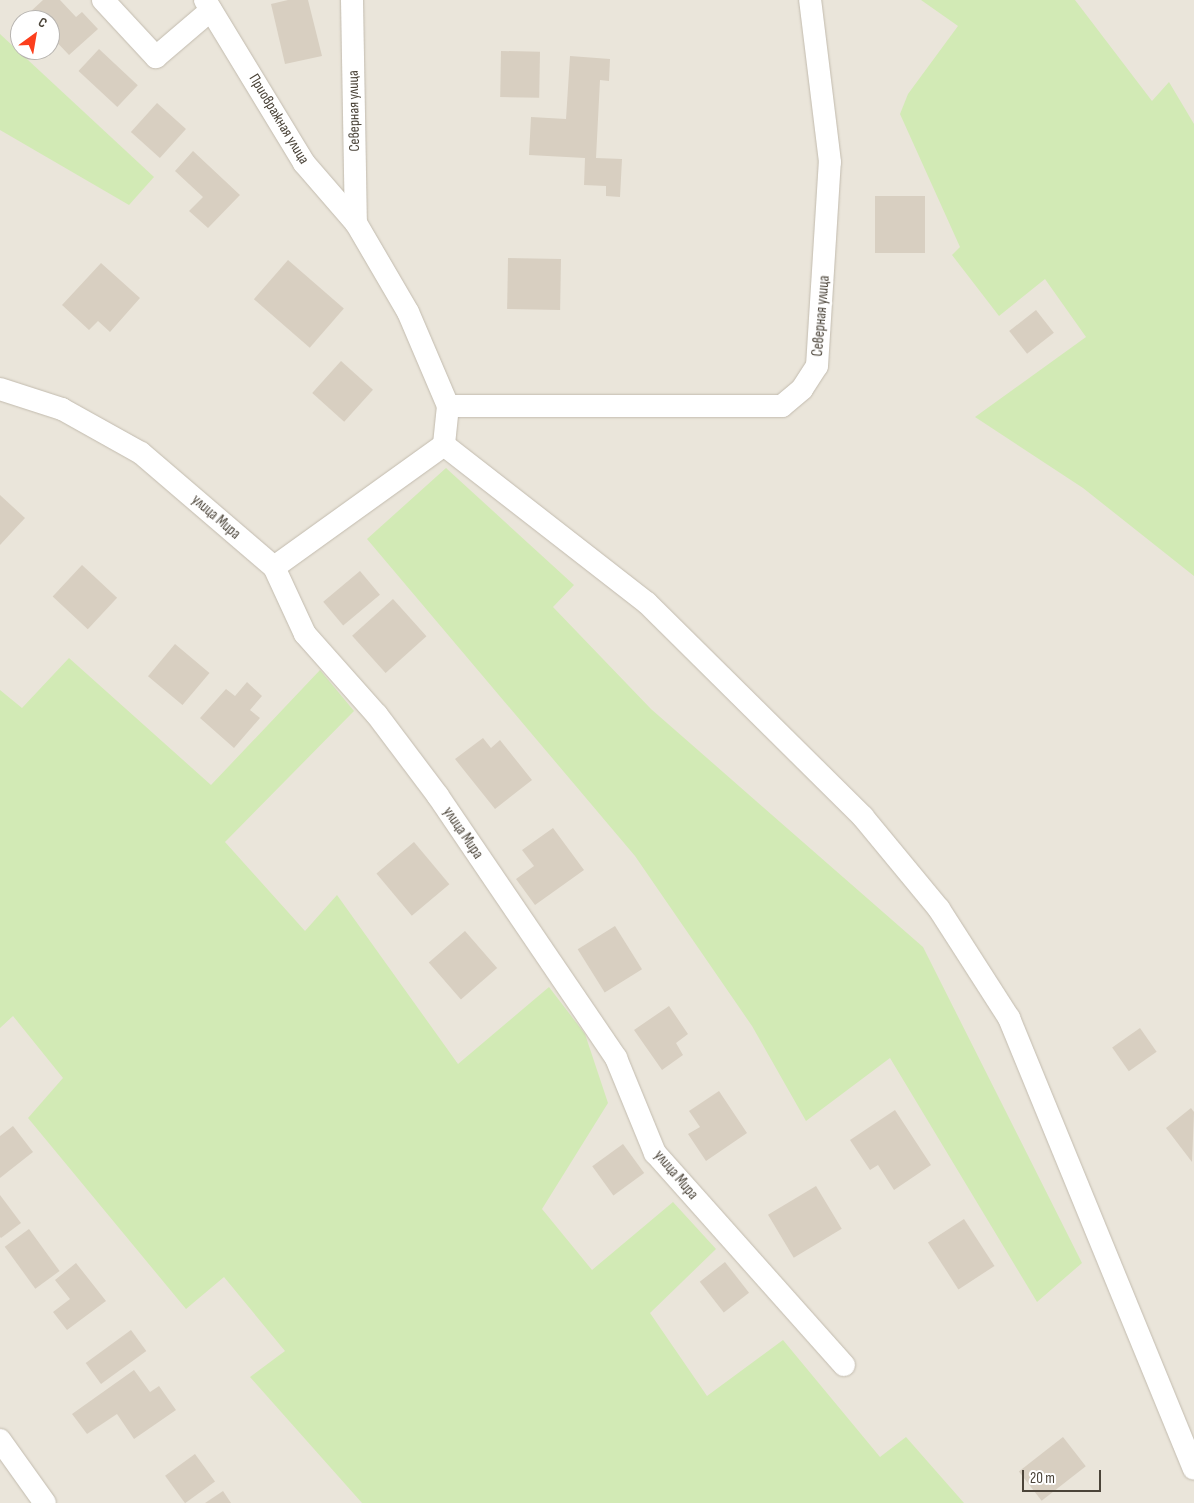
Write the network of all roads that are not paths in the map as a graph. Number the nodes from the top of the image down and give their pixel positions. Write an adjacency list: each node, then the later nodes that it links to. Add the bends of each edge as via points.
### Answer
1 (103, 0): 4 (street, Приовражная улица, via 156,57)
2 (352, 0): 5 (street, Северная улица)
3 (810, 0): 7 (street, Северная улица, via 830,162 817,366 802,390 782,406)
4 (208, 5): 5 (street, Приовражная улица, via 304,163)
5 (356, 223): 7 (street, Приовражная улица, via 408,312)
6 (0, 389): 9 (street, улица Мира, via 62,409 141,453)
7 (448, 406): 8 (street)
8 (444, 445): 9 (street); 12 (street, via 647,603 863,817 939,908 1009,1018)
9 (274, 567): 10 (street, улица Мира, via 305,634 377,714 416,767 616,1058 655,1153)
10 (844, 1364)
11 (0, 1440): 13 (street)
12 (1194, 1468)
13 (45, 1503)

